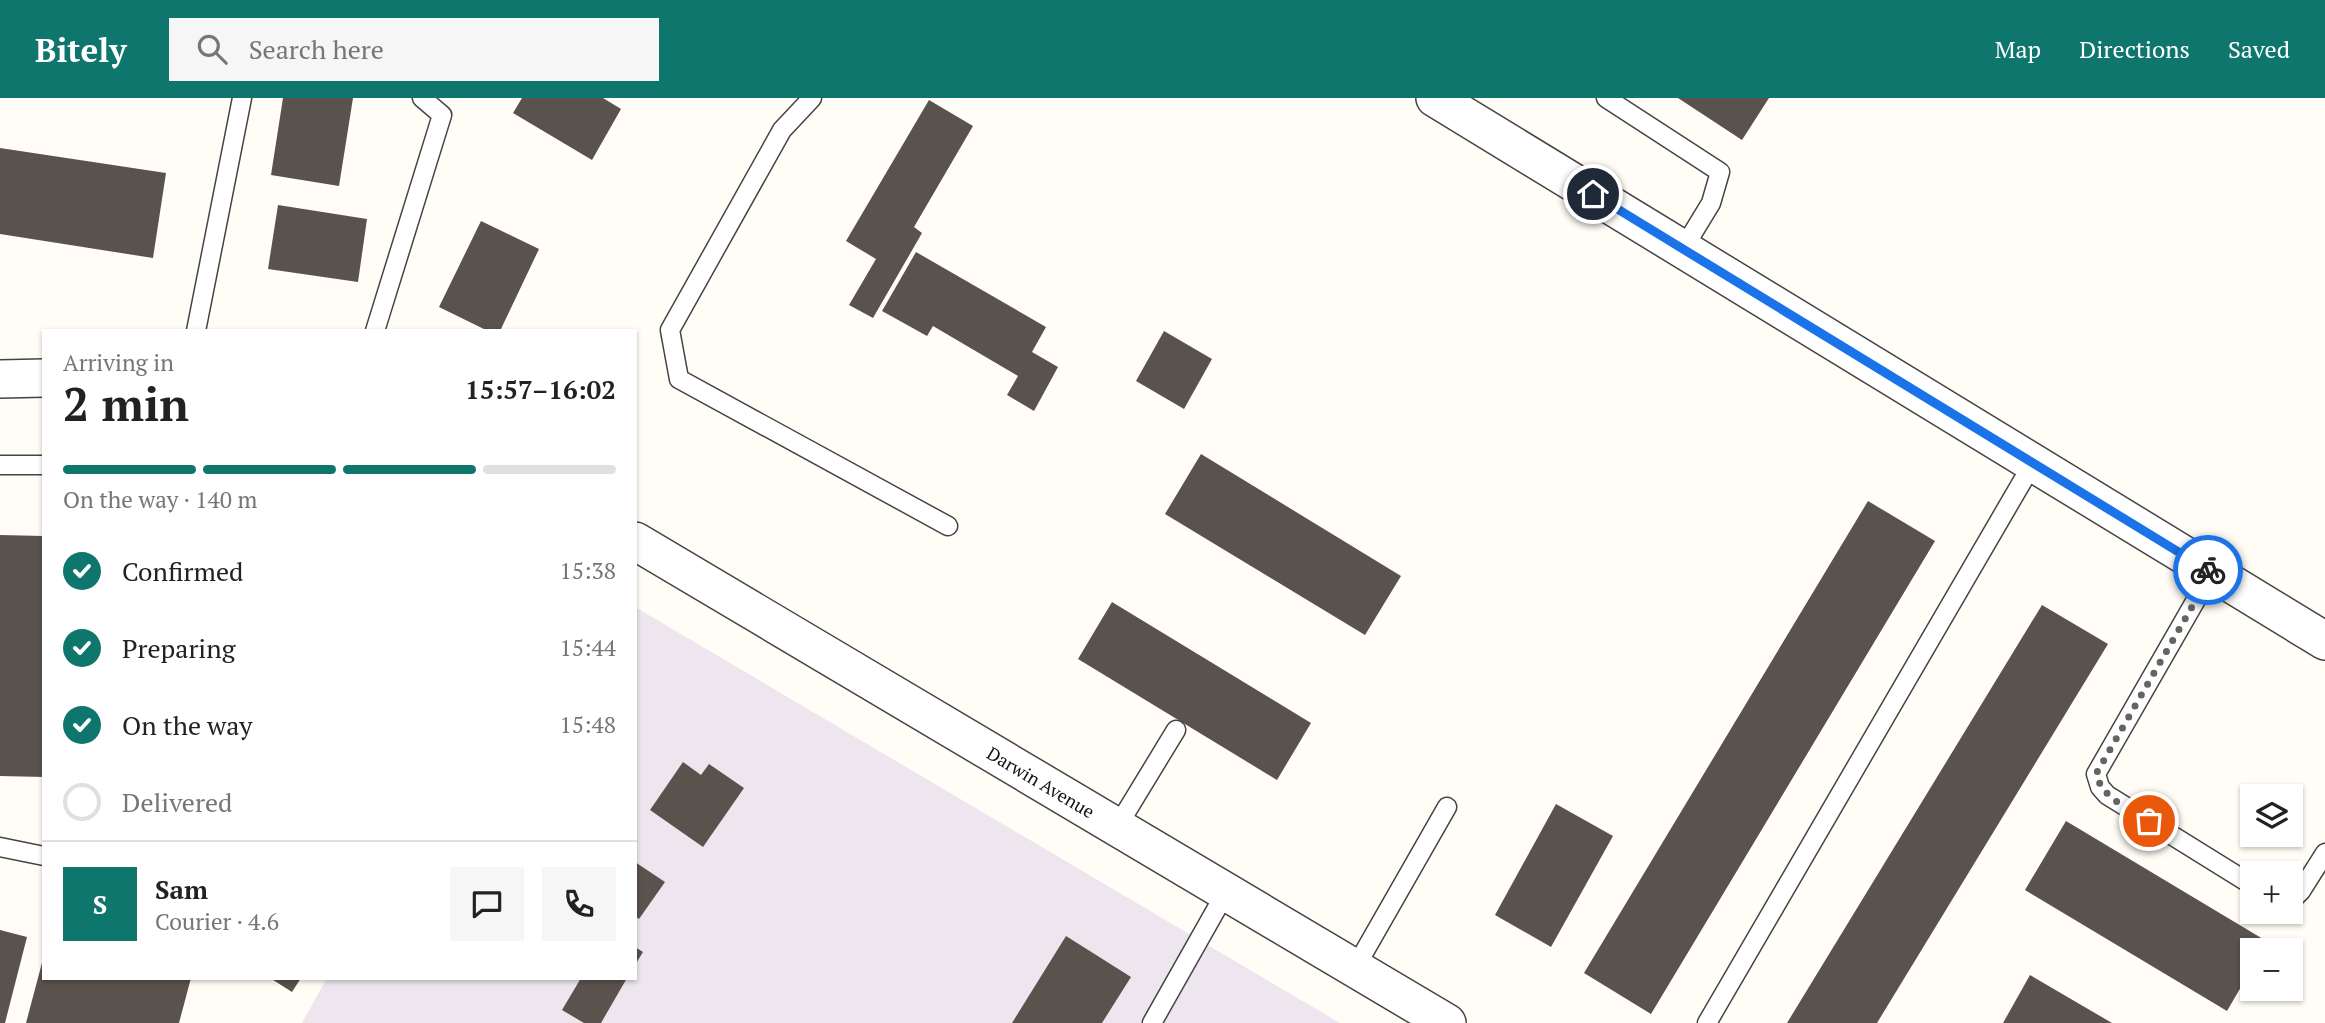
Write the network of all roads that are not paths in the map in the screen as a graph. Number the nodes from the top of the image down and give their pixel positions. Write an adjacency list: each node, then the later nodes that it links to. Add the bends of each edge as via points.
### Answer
1 (242, 98): 7 (lane)
2 (422, 98): 8 (lane, via 442,115)
3 (812, 98): 14 (lane, via 782,131 670,330 679,379)
4 (1435, 98): 6 (street)
5 (1606, 98): 6 (lane, via 1720,172 1711,203)
6 (1683, 249): 11 (street)
7 (196, 329)
8 (376, 329)
9 (42, 378): 10 (street)
10 (0, 380)
11 (2033, 463): 16 (street); 30 (lane)
12 (0, 465): 13 (lane)
13 (42, 465)
14 (948, 526)
15 (637, 542): 20 (street, Darwin Avenue)
16 (2212, 572): 17 (street); 24 (lane, via 2096,774 2107,795)
17 (2325, 641)
18 (1176, 730): 20 (lane)
19 (1447, 807): 27 (lane)
20 (1117, 827): 26 (street, Darwin Avenue)
21 (0, 847): 23 (lane)
22 (2325, 853): 25 (lane)
23 (42, 856)
24 (2240, 878)
25 (2303, 888)
26 (1226, 892): 27 (street, Darwin Avenue); 28 (lane)
27 (1355, 968): 29 (street, Darwin Avenue)
28 (1152, 1023)
29 (1447, 1023)
30 (1707, 1023)

